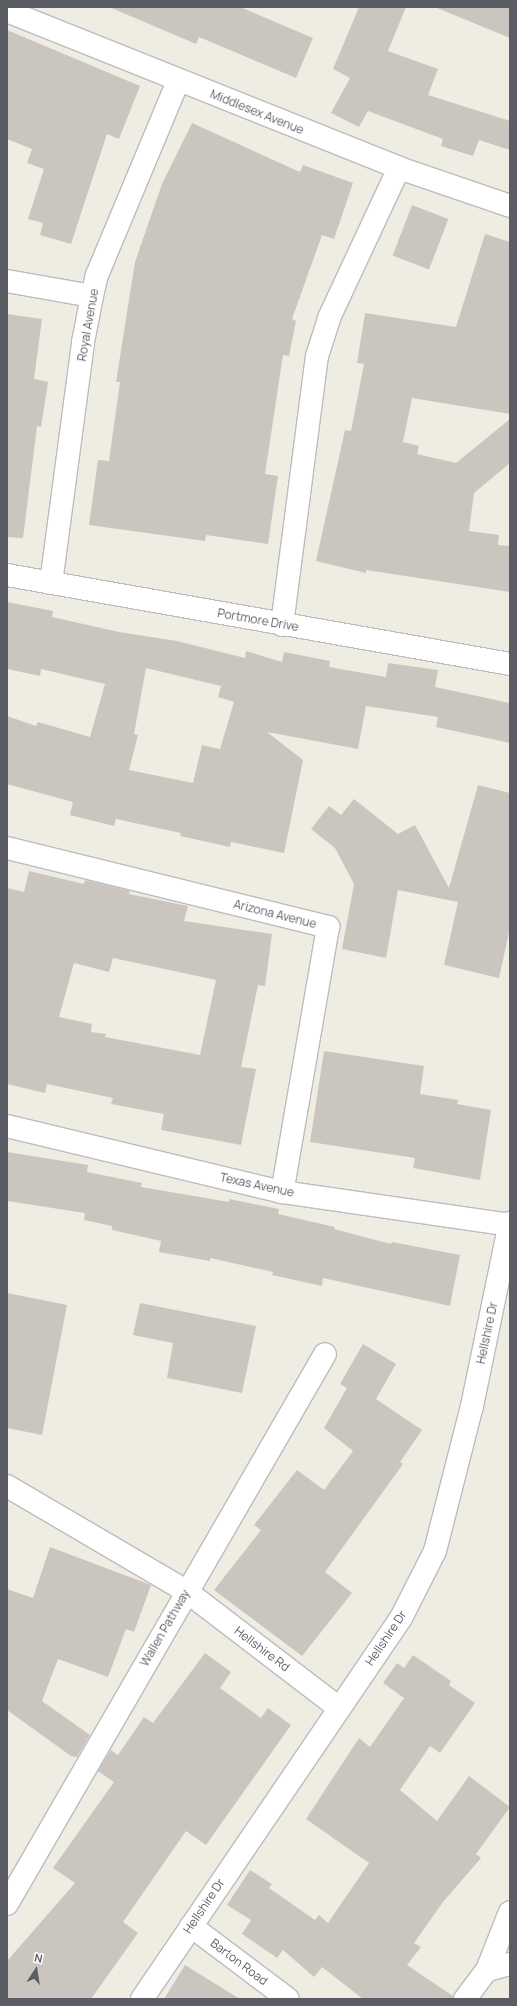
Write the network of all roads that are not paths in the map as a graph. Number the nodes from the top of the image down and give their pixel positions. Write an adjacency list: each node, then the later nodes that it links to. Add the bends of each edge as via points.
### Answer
1 (7, 11): 2 (street, Middlesex Avenue)
2 (178, 81): 3 (street, Middlesex Avenue); 6 (street, Royal Avenue, via 97,275)
3 (399, 168): 4 (street, Middlesex Avenue); 9 (street, via 329,318 317,356)
4 (510, 206)
5 (7, 281): 6 (street)
6 (92, 296): 8 (street, Royal Avenue, via 83,342)
7 (7, 575): 8 (street, Portmore Drive)
8 (51, 583): 9 (street, Portmore Drive)
9 (282, 625): 10 (street, Portmore Drive)
10 (510, 664)
11 (7, 848): 13 (street, Arizona Avenue, via 328,927)
12 (7, 1126): 13 (street, Texas Avenue)
13 (282, 1192): 14 (street, Texas Avenue)
14 (510, 1224): 18 (street, Hellshire Dr, via 472,1406 435,1551 401,1618)
15 (325, 1354): 17 (street, Wallen Pathway)
16 (7, 1486): 17 (street, Hellshire Rd)
17 (186, 1591): 18 (street, Hellshire Rd); 19 (street, Wallen Pathway)
18 (338, 1708): 21 (street, Hellshire Dr)
19 (7, 1904)
20 (510, 1912): 23 (street)
21 (191, 1926): 24 (street, Hellshire Dr); 25 (street, Barton Road)
22 (510, 1964): 23 (street)
23 (487, 1970): 26 (street)
24 (142, 1999)
25 (288, 1999)
26 (465, 1999)

